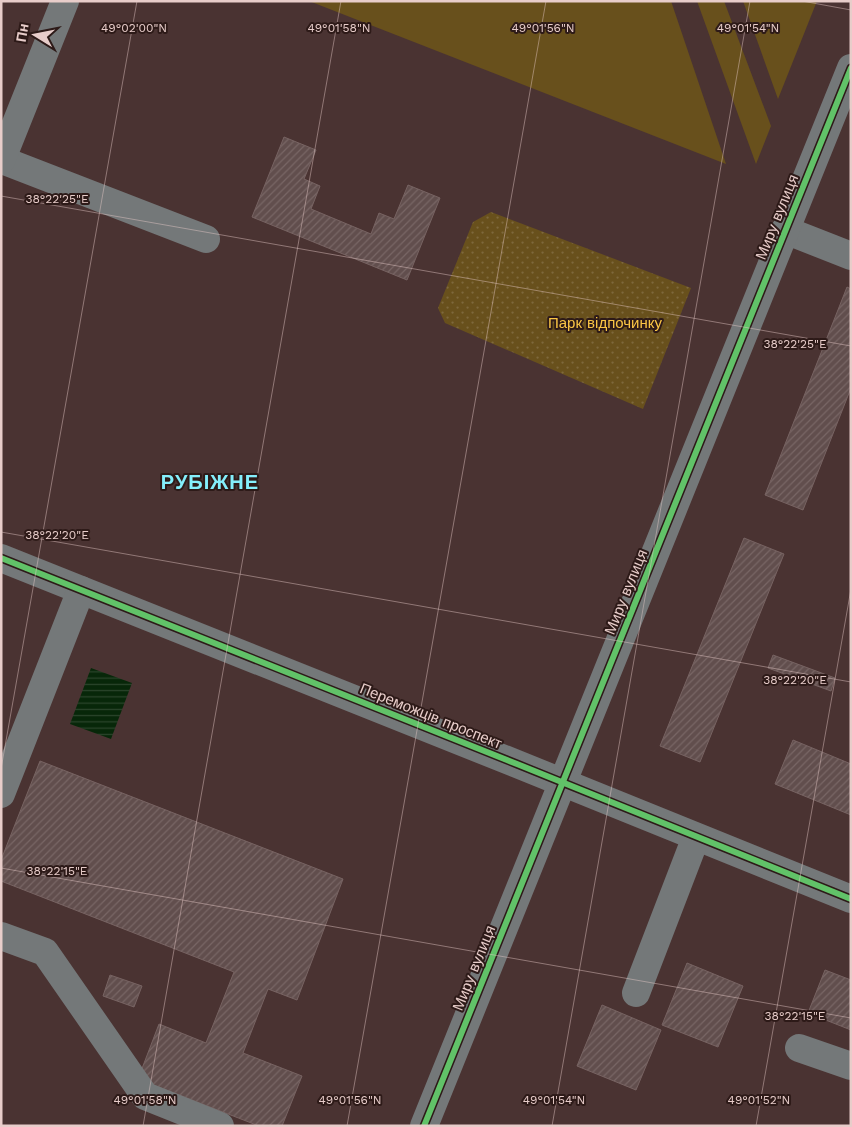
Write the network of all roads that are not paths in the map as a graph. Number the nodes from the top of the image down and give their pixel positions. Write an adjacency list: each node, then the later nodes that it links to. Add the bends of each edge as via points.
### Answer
1 (65, 1): 3 (street)
2 (851, 68): 4 (street, Миру вулиця)
3 (1, 160): 5 (street)
4 (785, 230): 6 (street); 9 (street, Миру вулиця)
5 (206, 239)
6 (851, 256)
7 (1, 558): 8 (street, Переможців проспект)
8 (81, 590): 9 (street, Переможців проспект); 10 (street)
9 (562, 782): 11 (street, Переможців проспект); 18 (street, Миру вулиця)
10 (1, 794)
11 (696, 837): 12 (street, Переможців проспект); 14 (street)
12 (851, 899)
13 (1, 936): 17 (street, via 45,952 145,1096)
14 (636, 993)
15 (799, 1048): 16 (street)
16 (851, 1066)
17 (220, 1126)
18 (424, 1126)

